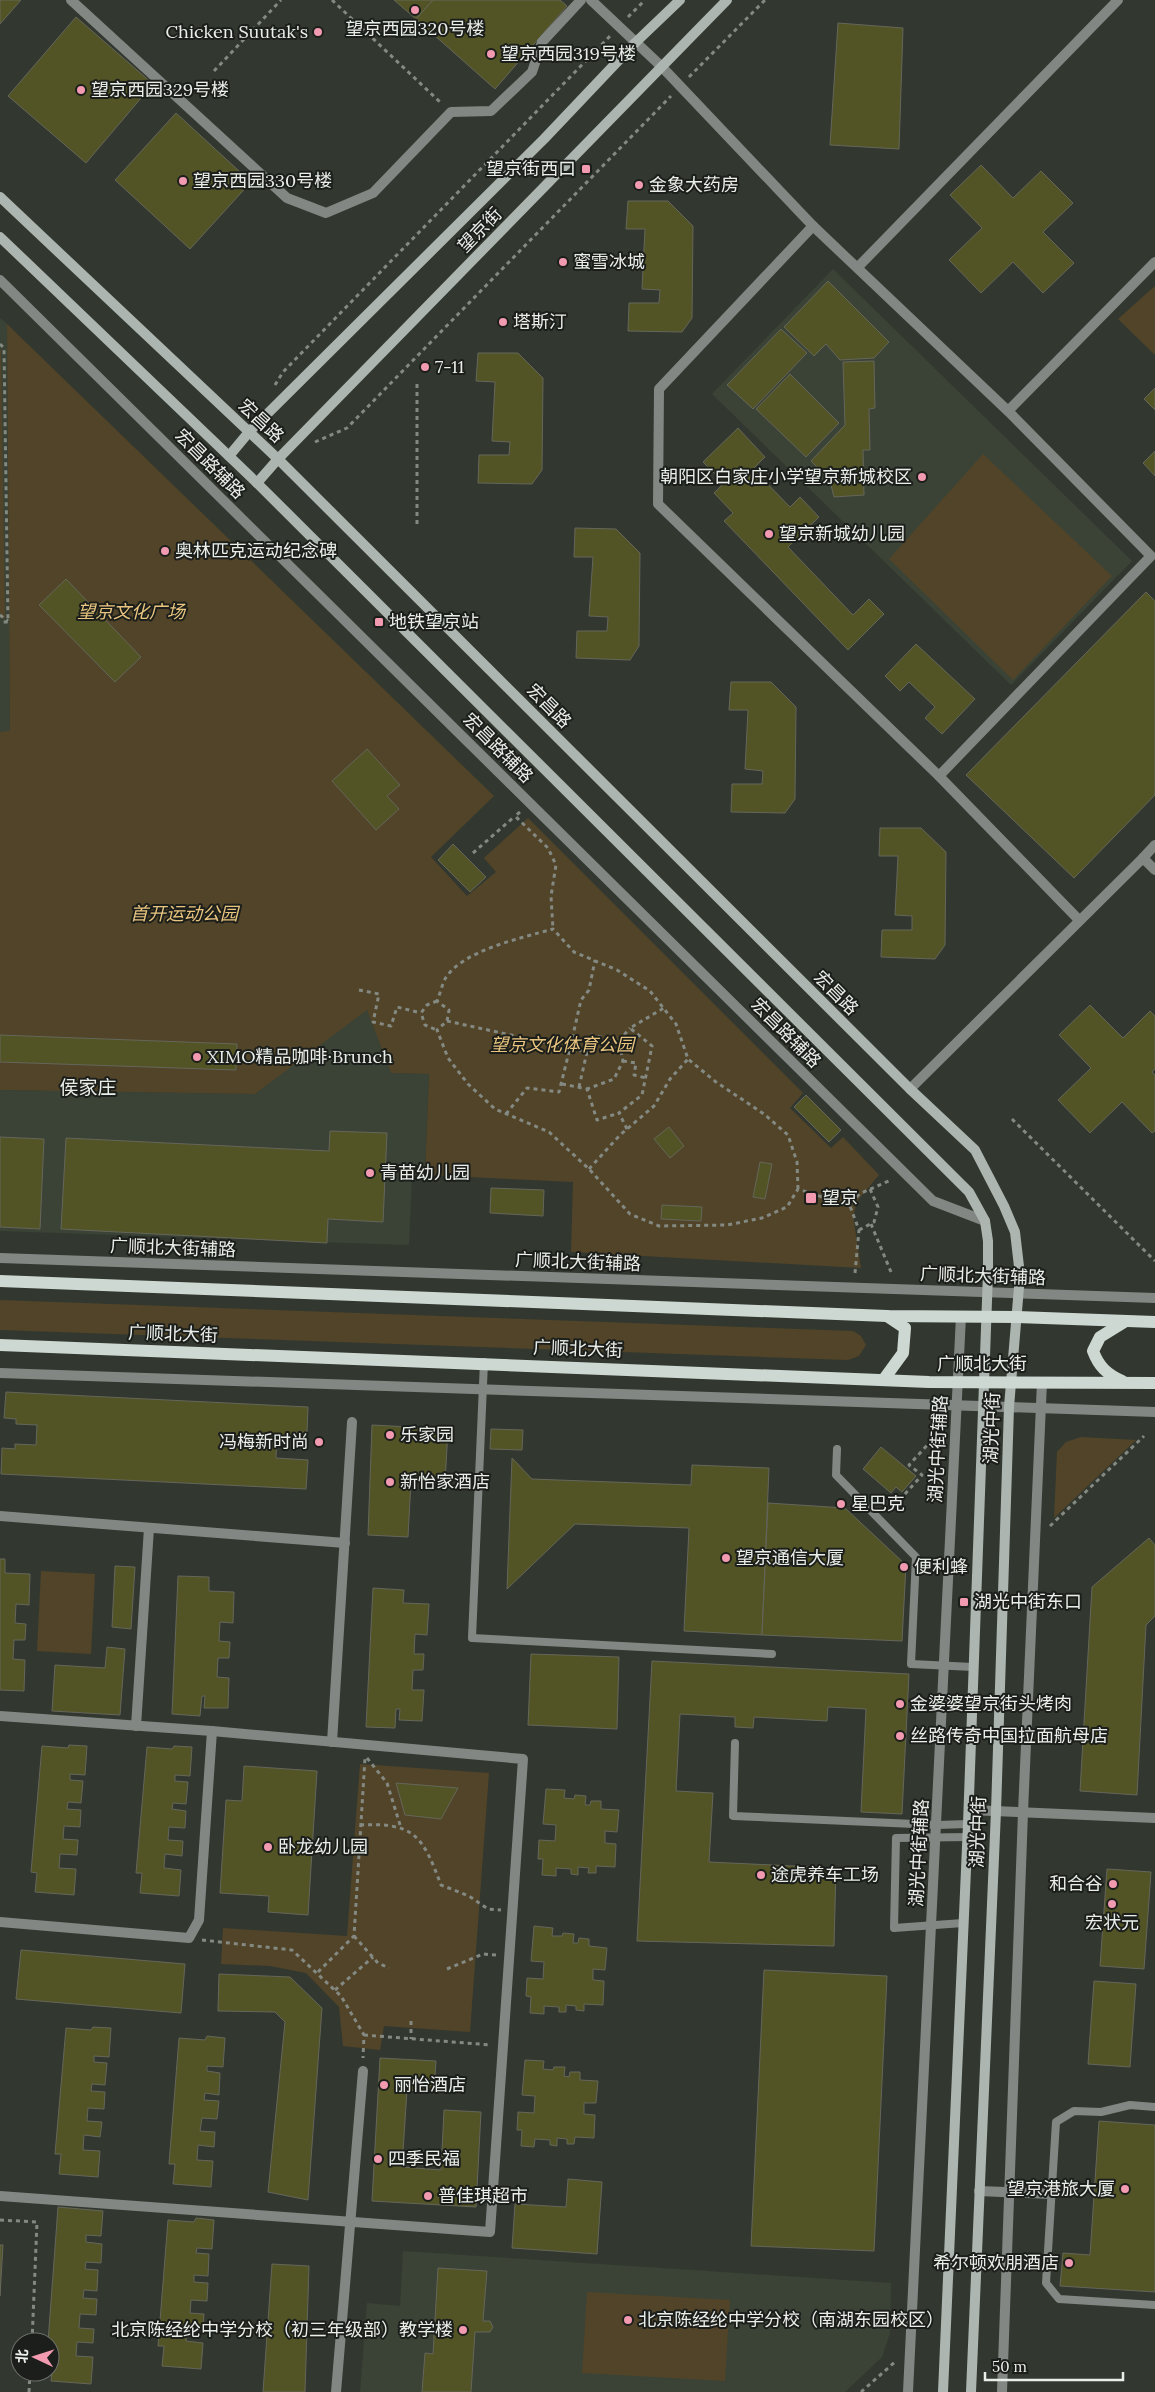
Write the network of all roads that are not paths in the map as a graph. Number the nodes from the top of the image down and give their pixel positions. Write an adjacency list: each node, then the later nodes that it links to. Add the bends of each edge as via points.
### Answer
1 (70, 0): 2 (street, via 287,198 326,213 373,193 451,112 491,111 532,72 542,42)
2 (581, 0)
3 (591, 0): 7 (street)
4 (680, 0): 7 (main road, 望京街)
5 (727, 0): 8 (main road, 望京街)
6 (1118, 0): 13 (street)
7 (636, 42): 8 (street); 16 (main road, 望京街, via 544,139)
8 (662, 67): 10 (street); 18 (main road, 望京街)
9 (0, 198): 16 (main road, 宏昌路)
10 (813, 226): 13 (street); 21 (street, via 659,389 658,504)
11 (0, 237): 17 (main road)
12 (1155, 262): 15 (street)
13 (858, 266): 15 (street)
14 (0, 280): 27 (street, 宏昌路辅路, via 934,1201)
15 (1008, 410): 20 (street)
16 (249, 432): 17 (main road, 望京街); 18 (main road, 宏昌路)
17 (229, 456): 19 (main road)
18 (278, 459): 19 (main road, 望京街); 26 (main road, 宏昌路)
19 (257, 483): 27 (main road, via 969,1192)
20 (1153, 558): 21 (street)
21 (939, 776): 25 (street)
22 (1155, 845): 23 (street)
23 (1143, 858): 24 (street); 25 (street)
24 (1155, 870)
25 (1079, 920): 26 (street)
26 (910, 1089): 29 (main road, 宏昌路, via 974,1150 1015,1232)
27 (985, 1221): 31 (main road)
28 (0, 1258): 31 (street, 广顺北大街辅路)
29 (1020, 1274): 32 (main road, 湖光中街)
30 (0, 1281): 34 (main road)
31 (987, 1293): 32 (street, 广顺北大街辅路); 36 (main road)
32 (1019, 1294): 33 (street, 广顺北大街辅路); 37 (main road, 湖光中街)
33 (1155, 1298)
34 (887, 1316): 35 (main road); 43 (main road, via 905,1328 903,1353)
35 (961, 1316): 36 (main road); 44 (street, 湖光中街辅路)
36 (987, 1317): 37 (main road); 45 (main road, 湖光中街)
37 (1017, 1317): 38 (main road); 47 (main road, 湖光中街)
38 (1126, 1321): 39 (main road); 48 (main road, via 1100,1338 1093,1352 1107,1374)
39 (1155, 1322)
40 (0, 1345): 41 (main road, 广顺北大街)
41 (484, 1362): 43 (main road, 广顺北大街); 50 (lane)
42 (0, 1373): 50 (street)
43 (884, 1379): 44 (main road, 广顺北大街)
44 (958, 1382): 45 (main road, 广顺北大街); 51 (street, 湖光中街辅路)
45 (984, 1382): 47 (main road, 广顺北大街); 52 (main road, 湖光中街)
46 (1042, 1382): 47 (main road, 广顺北大街); 48 (main road, 广顺北大街); 54 (street)
47 (1010, 1383): 53 (main road, 湖光中街)
48 (1126, 1383): 49 (main road, 广顺北大街)
49 (1155, 1384)
50 (483, 1389): 51 (street); 61 (lane, via 472,1638)
51 (957, 1404): 52 (street); 62 (street, 湖光中街辅路)
52 (982, 1405): 53 (street); 63 (main road, 湖光中街)
53 (1009, 1407): 54 (street); 70 (main road, 湖光中街)
54 (1041, 1408): 55 (street); 71 (street)
55 (1155, 1412)
56 (352, 1422): 60 (street)
57 (837, 1449): 62 (lane, via 836,1475 916,1557 912,1664)
58 (0, 1516): 59 (street)
59 (149, 1528): 60 (street); 65 (street)
60 (345, 1543): 67 (street)
61 (772, 1654)
62 (944, 1665): 63 (lane); 74 (street, 湖光中街辅路)
63 (973, 1667): 69 (main road, 湖光中街)
64 (0, 1716): 65 (street)
65 (136, 1726): 66 (street)
66 (212, 1731): 67 (street); 77 (street, via 199,1920 189,1938)
67 (332, 1742): 86 (street, via 523,1759 490,2232)
68 (735, 1743): 74 (lane, via 733,1816)
69 (969, 1810): 70 (street); 73 (main road, 湖光中街)
70 (996, 1811): 71 (street); 82 (main road, 湖光中街)
71 (1023, 1812): 72 (street); 83 (street)
72 (1155, 1818)
73 (968, 1824): 74 (lane); 75 (main road, 湖光中街)
74 (936, 1825): 76 (street, 湖光中街辅路)
75 (968, 1837): 76 (lane); 78 (main road, 湖光中街)
76 (936, 1838): 79 (street, 湖光中街辅路); 79 (lane, via 896,1838 894,1928)
77 (0, 1922)
78 (963, 1923): 79 (lane); 90 (main road, 湖光中街)
79 (931, 1926): 89 (street, 湖光中街辅路)
80 (363, 2071): 86 (street)
81 (1155, 2107): 84 (lane, via 1130,2105 1100,2112 1074,2111 1056,2122)
82 (979, 2190): 83 (street); 91 (main road, 湖光中街)
83 (1010, 2192): 84 (street); 92 (street)
84 (1050, 2194): 87 (lane, via 1046,2283 1059,2299)
85 (0, 2196): 86 (street)
86 (350, 2222): 88 (street)
87 (1155, 2305)
88 (336, 2392)
89 (908, 2392)
90 (943, 2392)
91 (970, 2392)
92 (1002, 2392)

